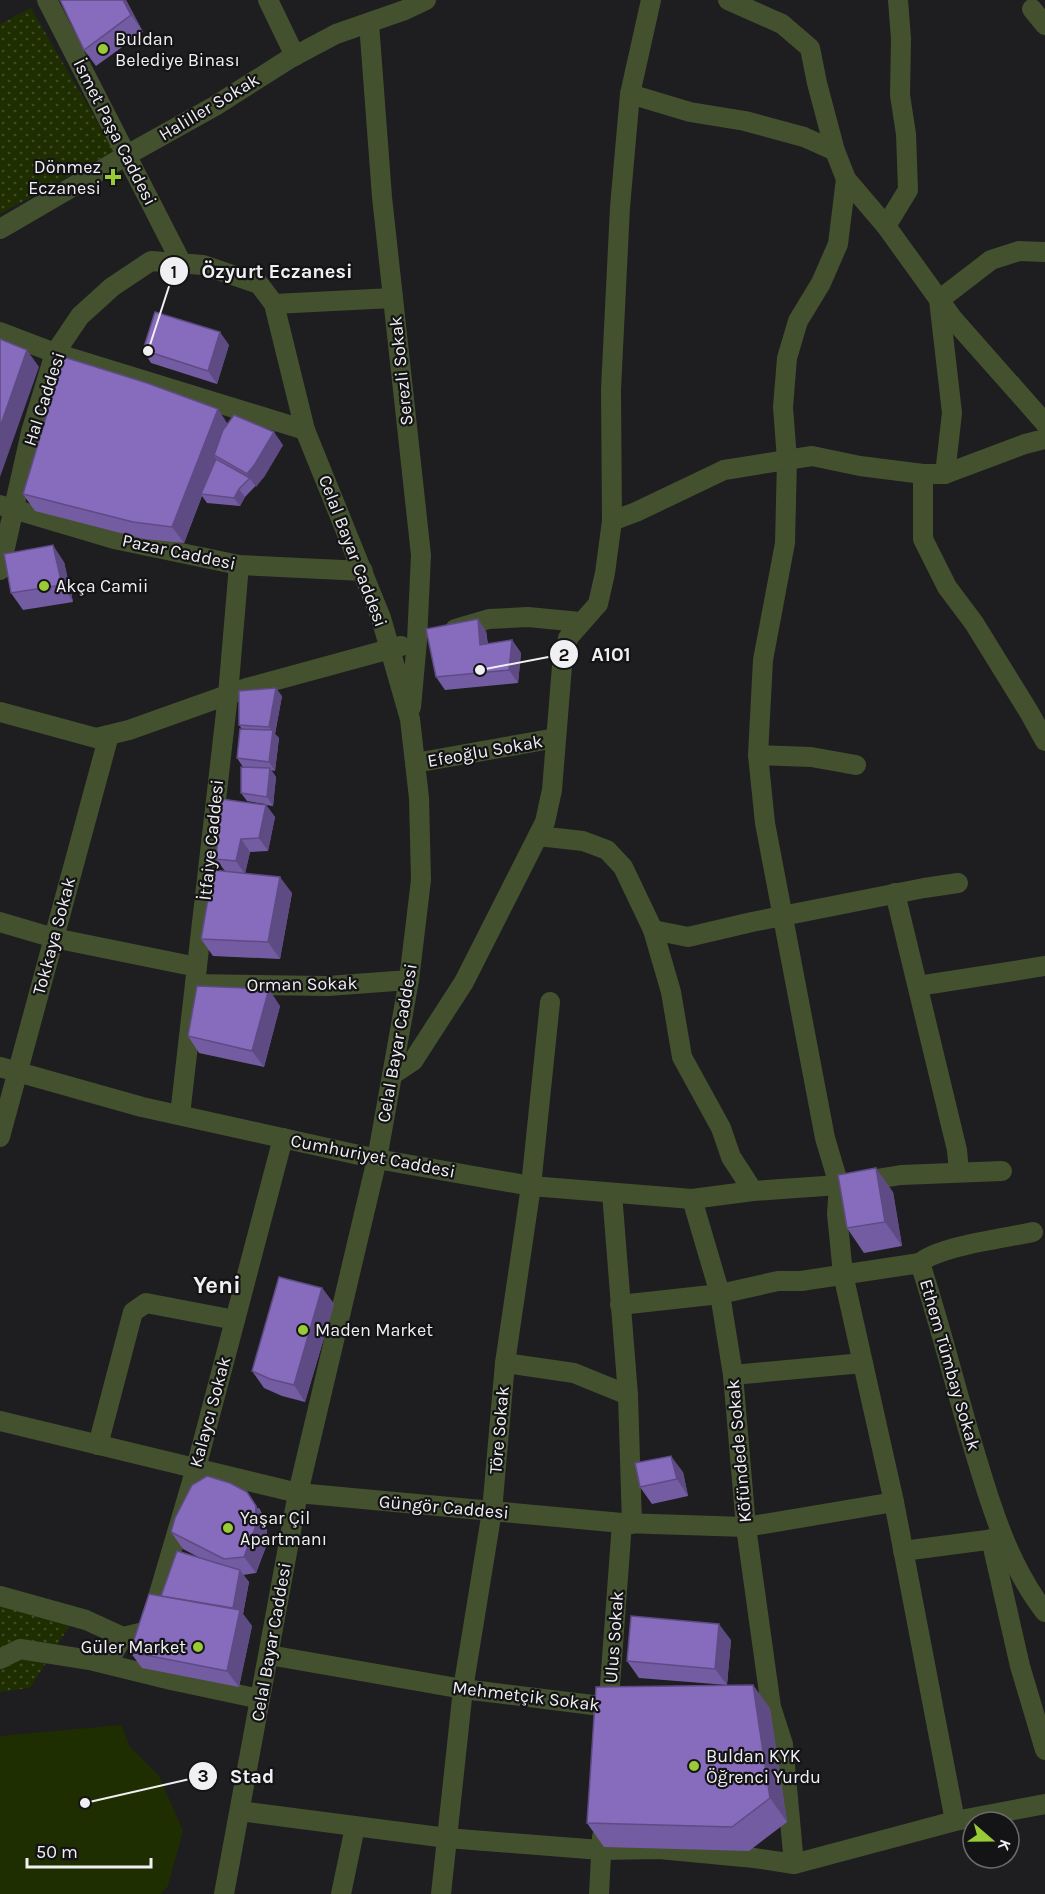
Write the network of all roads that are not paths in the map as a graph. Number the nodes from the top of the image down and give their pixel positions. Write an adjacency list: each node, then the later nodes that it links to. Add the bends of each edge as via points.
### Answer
1 (47, 0): 14 (street, İsmet Paşa Caddesi)
2 (268, 0): 11 (street)
3 (426, 0): 9 (street, Haliller Sokak)
4 (651, 0): 12 (street)
5 (728, 0): 7 (street)
6 (898, 0): 16 (street, via 908,190)
7 (750, 6): 13 (street, via 782,24 810,48)
8 (1032, 9): 10 (street)
9 (369, 23): 11 (street, Haliller Sokak, via 336,34); 20 (street, Serezli Sokak)
10 (1045, 25)
11 (295, 56): 14 (street, Haliller Sokak)
12 (630, 94): 13 (street, via 690,112 785,131); 32 (street, via 611,389)
13 (835, 151): 15 (street)
14 (127, 155): 17 (street, Haliller Sokak); 19 (street, İsmet Paşa Caddesi)
15 (846, 179): 16 (street); 28 (street, via 838,244 798,321 787,358 783,407)
16 (886, 226): 21 (street)
17 (0, 230)
18 (1045, 252): 21 (street, via 1019,251 991,260)
19 (182, 264): 22 (street, Celal Bayar Caddesi, via 203,266 259,284); 24 (street, Hal Caddesi, via 151,261 112,287 80,316)
20 (393, 298): 22 (street); 37 (street, Serezli Sokak, via 421,555)
21 (939, 300): 25 (street); 30 (street, via 952,413)
22 (274, 304): 26 (street, Celal Bayar Caddesi)
23 (0, 332): 24 (street)
24 (55, 353): 26 (street); 31 (street, Hal Caddesi)
25 (1045, 423)
26 (305, 430): 35 (street, Celal Bayar Caddesi)
27 (1045, 439): 30 (street)
28 (787, 460): 29 (street, via 812,456); 32 (street, via 724,470); 45 (street, via 785,543 763,660)
29 (923, 474): 30 (street); 44 (street, via 923,539 947,586 975,623)
30 (945, 474)
31 (7, 507): 33 (street, Pazar Caddesi, via 114,539); 34 (street, Hal Caddesi)
32 (612, 521): 36 (street, via 598,604)
33 (239, 565): 35 (street, Pazar Caddesi); 39 (street, İtfaiye Caddesi)
34 (0, 570)
35 (363, 571): 38 (street, Celal Bayar Caddesi)
36 (580, 622): 37 (street, via 528,617 489,619); 43 (street, via 568,638 562,666)
37 (417, 641): 38 (street); 41 (street, Serezli Sokak)
38 (390, 649): 39 (street); 41 (street, Celal Bayar Caddesi)
39 (228, 695): 42 (street); 56 (street, İtfaiye Caddesi)
40 (0, 712): 42 (street, via 96,738)
41 (410, 719): 46 (street, Celal Bayar Caddesi)
42 (109, 735): 54 (street, Tokkaya Sokak)
43 (556, 738): 46 (street, Efeoğlu Sokak); 48 (street, via 552,790)
44 (1045, 741)
45 (758, 755): 47 (street, via 811,757); 51 (street, via 765,823)
46 (415, 763): 57 (street, Celal Bayar Caddesi, via 421,880)
47 (856, 765)
48 (538, 836): 53 (street, via 583,841 607,850 623,867); 61 (street, via 464,982 413,1061)
49 (958, 883): 50 (street)
50 (895, 893): 51 (street); 58 (street)
51 (783, 915): 53 (street, via 688,937); 68 (street, via 825,1138)
52 (0, 922): 54 (street, Orman Sokak)
53 (653, 930): 70 (street, via 671,992 682,1057 721,1128 731,1157)
54 (54, 938): 56 (street, Orman Sokak); 60 (street, Tokkaya Sokak)
55 (1045, 966): 58 (street)
56 (196, 976): 57 (street, Orman Sokak, via 328,986); 62 (street, İtfaiye Caddesi)
57 (409, 980): 61 (street, Celal Bayar Caddesi)
58 (918, 986): 67 (street)
59 (550, 1002): 69 (street, Töre Sokak)
60 (9, 1069): 62 (street, Cumhuriyet Caddesi); 63 (street, Tokkaya Sokak)
61 (392, 1075): 65 (street, Celal Bayar Caddesi)
62 (180, 1115): 64 (street, Cumhuriyet Caddesi)
63 (0, 1137)
64 (283, 1138): 65 (street, Cumhuriyet Caddesi); 78 (street, Kalaycı Sokak)
65 (377, 1159): 69 (street, Cumhuriyet Caddesi); 86 (street, Celal Bayar Caddesi)
66 (1002, 1171): 67 (street, Cumhuriyet Caddesi)
67 (959, 1172): 68 (street, Cumhuriyet Caddesi, via 901,1175)
68 (839, 1185): 70 (street, Cumhuriyet Caddesi); 75 (street, via 837,1214)
69 (531, 1186): 71 (street, Cumhuriyet Caddesi); 79 (street, Töre Sokak)
70 (753, 1191): 72 (street, Cumhuriyet Caddesi)
71 (612, 1193): 72 (street, Cumhuriyet Caddesi); 77 (street, Ulus Sokak)
72 (692, 1198): 76 (street, Köfündede Sokak)
73 (1033, 1232): 74 (street, via 950,1250)
74 (920, 1263): 75 (street, Ethem Tümbay Sokak); 91 (street, Ethem Tümbay Sokak)
75 (843, 1274): 76 (street, Ethem Tümbay Sokak, via 778,1281); 80 (street)
76 (720, 1294): 77 (street, Ethem Tümbay Sokak); 81 (street, Köfündede Sokak)
77 (620, 1305): 82 (street, Ulus Sokak)
78 (235, 1320): 84 (street, via 146,1303 133,1312); 85 (street, Kalaycı Sokak)
79 (505, 1363): 82 (street, via 574,1373); 88 (street, Töre Sokak)
80 (863, 1363): 81 (street); 87 (street)
81 (732, 1375): 90 (street, Köfündede Sokak)
82 (628, 1395): 89 (street, Ulus Sokak)
83 (0, 1420): 84 (street, Güngör Caddesi)
84 (98, 1445): 85 (street, Güngör Caddesi)
85 (196, 1468): 86 (street, Güngör Caddesi); 95 (street, Kalaycı Sokak, via 148,1631)
86 (298, 1493): 88 (street, Güngör Caddesi); 96 (street, Celal Bayar Caddesi)
87 (894, 1502): 90 (street, Güngör Caddesi); 92 (street)
88 (492, 1511): 89 (street, Güngör Caddesi); 99 (street, Töre Sokak)
89 (627, 1524): 90 (street, Güngör Caddesi); 101 (street, Ulus Sokak)
90 (746, 1527): 104 (street, Köfündede Sokak)
91 (998, 1538): 92 (street); 94 (street, Ethem Tümbay Sokak); 106 (street, via 1020,1666)
92 (903, 1551): 110 (street)
93 (0, 1596): 95 (street, via 86,1620)
94 (1045, 1612)
95 (123, 1637): 98 (street)
96 (268, 1655): 99 (street, Mehmetçik Sokak); 100 (street, Celal Bayar Caddesi)
97 (0, 1659): 98 (street, via 20,1649)
98 (107, 1664): 100 (street)
99 (463, 1689): 101 (street, Mehmetçik Sokak); 112 (street, Töre Sokak)
100 (260, 1700): 108 (street, Celal Bayar Caddesi)
101 (609, 1707): 102 (street, Mehmetçik Sokak); 105 (street, Ulus Sokak)
102 (643, 1707)
103 (725, 1707): 104 (street)
104 (771, 1707): 114 (street, via 783,1744)
105 (607, 1731)
106 (1045, 1750)
107 (1045, 1804): 110 (street)
108 (240, 1811): 111 (street); 115 (street, Celal Bayar Caddesi)
109 (603, 1814): 113 (street)
110 (955, 1821): 114 (street)
111 (355, 1827): 112 (street); 116 (street)
112 (447, 1838): 113 (street); 117 (street, Töre Sokak)
113 (601, 1850): 114 (street, via 659,1849); 118 (street)
114 (794, 1864)
115 (224, 1894)
116 (341, 1894)
117 (441, 1894)
118 (598, 1894)

